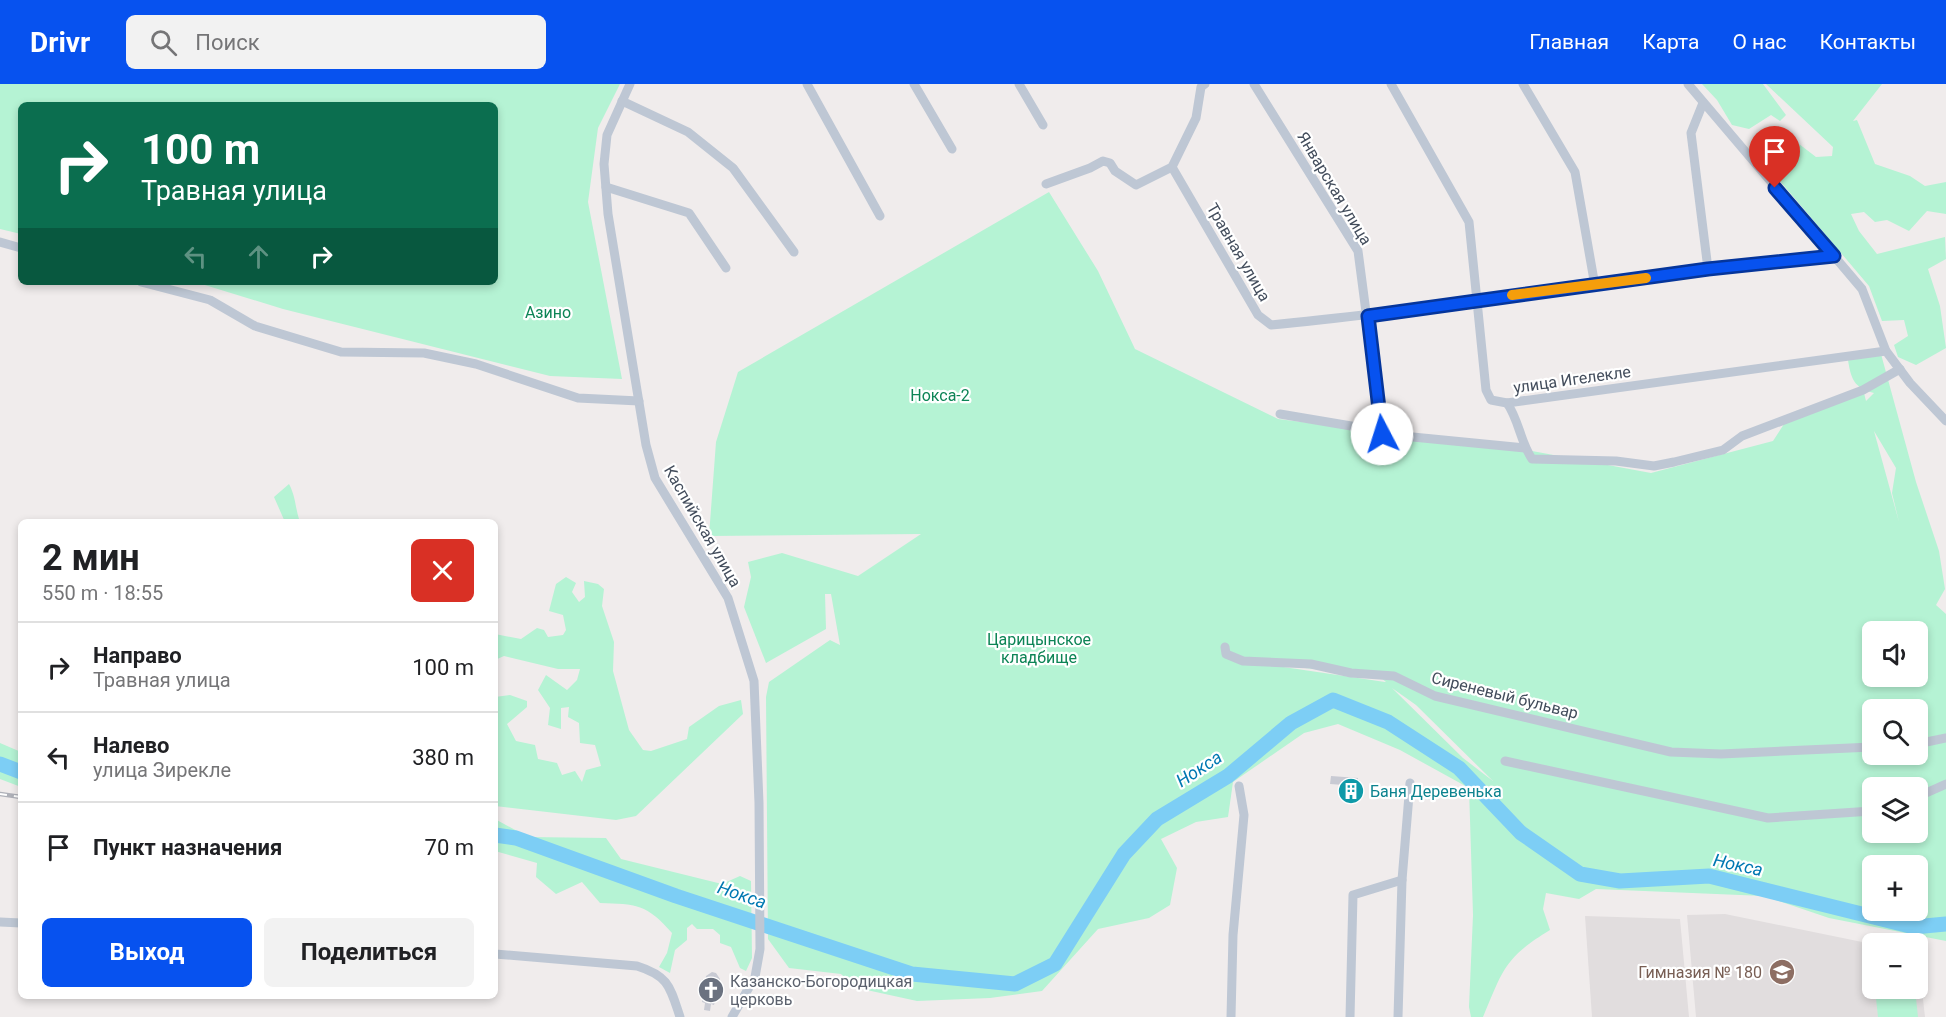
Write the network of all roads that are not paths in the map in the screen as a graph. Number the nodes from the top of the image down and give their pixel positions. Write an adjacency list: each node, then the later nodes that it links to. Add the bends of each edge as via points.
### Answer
1 (630, 84): 10 (street, Каспийская улица)
2 (807, 84): 17 (street)
3 (914, 84): 13 (street)
4 (1019, 84): 12 (street)
5 (1205, 84): 14 (street, via 1201,87 1196,118)
6 (1254, 84): 27 (street, Январская улица, via 1358,251)
7 (1391, 84): 26 (street, улица Игелекле, via 1469,222)
8 (1523, 84): 25 (street, via 1575,172)
9 (1688, 84): 11 (street)
10 (622, 101): 16 (street, Каспийская улица, via 607,135); 20 (street, via 687,132 733,168)
11 (1702, 103): 21 (street); 23 (street, via 1691,133)
12 (1043, 125)
13 (952, 149)
14 (1172, 167): 15 (street, via 1137,185 1103,161); 27 (street, Травная улица, via 1258,315 1271,325)
15 (1046, 183)
16 (606, 186): 22 (street, via 689,213); 30 (street, Каспийская улица, via 619,291)
17 (880, 216)
18 (0, 242): 19 (street)
19 (18, 247)
20 (794, 252)
21 (1834, 256): 23 (street, Травная улица); 28 (street, via 1862,290)
22 (726, 268)
23 (1708, 269): 25 (street, Травная улица)
24 (152, 285): 30 (street, via 210,300 255,326 341,352 424,353 476,364 578,398)
25 (1594, 286): 26 (street, Травная улица)
26 (1476, 299): 27 (street, Травная улица); 31 (street, улица Игелекле, via 1486,390 1491,400)
27 (1368, 316): 34 (street, Январская улица)
28 (1886, 351): 29 (street); 31 (street, улица Игелекле)
29 (1899, 369): 33 (street); 35 (street, via 1863,390 1742,436 1723,450 1654,466 1532,459)
30 (639, 401): 51 (street, Каспийская улица, via 645,445 655,478 728,598 754,681 760,949 755,977)
31 (1507, 403): 35 (street, via 1517,418)
32 (1280, 414): 34 (street, via 1369,429)
33 (1946, 421)
34 (1382, 422): 35 (street, Январская улица, via 1382,434)
35 (1525, 448)
36 (1225, 647): 39 (street, Сиреневый бульвар, via 1226,654 1243,661 1311,664 1351,673 1394,676 1435,696 1679,753)
37 (1946, 738): 38 (street)
38 (1928, 742)
39 (1862, 747)
40 (1505, 761): 45 (street, via 1768,818)
41 (1410, 783): 46 (street)
42 (1946, 784): 44 (street)
43 (1239, 786): 52 (street, via 1244,815 1233,935)
44 (1928, 792)
45 (1862, 812)
46 (1402, 880): 53 (street, via 1353,895); 54 (street)
47 (0, 922): 48 (street)
48 (18, 923)
49 (498, 954): 50 (street, via 637,966 658,973 669,986)
50 (680, 1017)
51 (732, 1017)
52 (1231, 1017)
53 (1350, 1017)
54 (1398, 1017)

